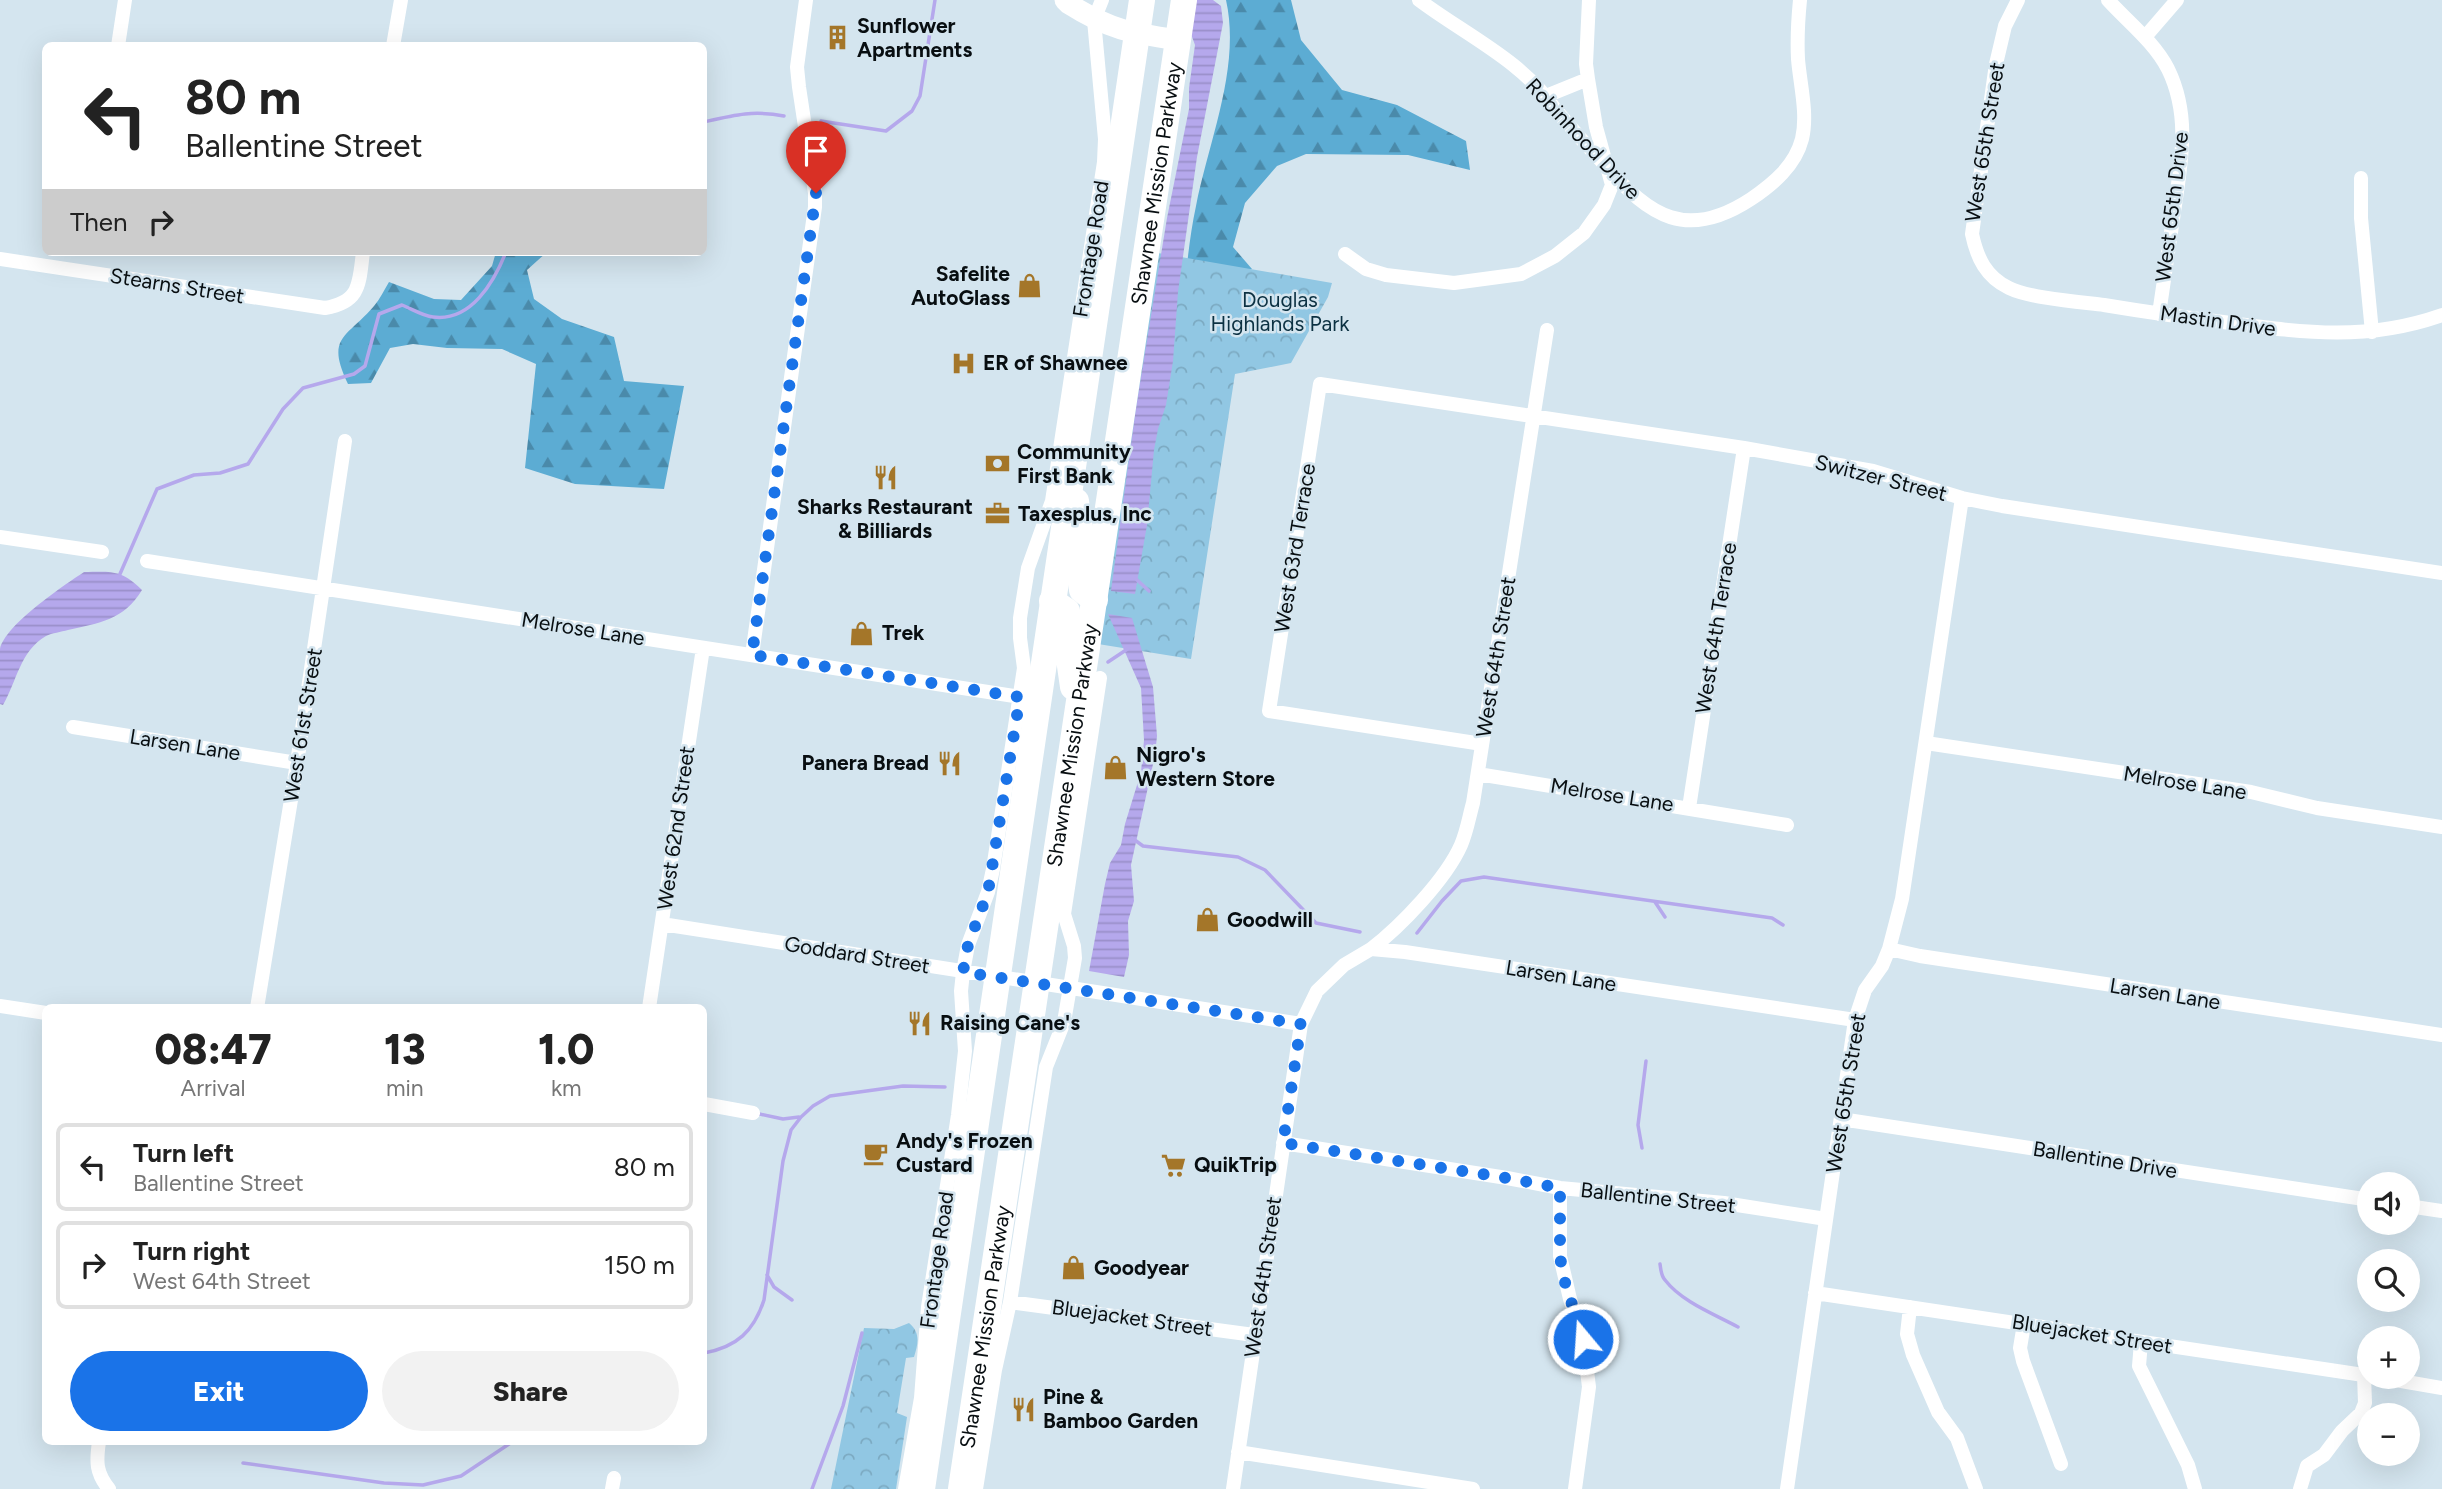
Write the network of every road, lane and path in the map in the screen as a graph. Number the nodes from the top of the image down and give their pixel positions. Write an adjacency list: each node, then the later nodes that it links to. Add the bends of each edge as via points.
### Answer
1 (125, 0): 17 (street)
2 (401, 0): 18 (street)
3 (806, 0): 47 (street, via 797,66 815,207)
4 (1065, 0): 13 (street)
5 (1142, 0): 14 (highway, Shawnee Mission Parkway)
6 (1184, 0): 16 (highway, Shawnee Mission Parkway)
7 (1419, 0): 20 (street, Robinhood Drive, via 1496,53)
8 (1589, 0): 19 (street)
9 (1800, 0): 21 (street, Robinhood Drive, via 1802,137 1796,155 1769,186 1724,215 1684,222 1650,209)
10 (2018, 0): 26 (street, West 65th Street, via 2005,26 1996,64 1972,234 1982,267)
11 (2108, 0): 15 (street, West 65th Drive)
12 (2177, 0): 15 (street)
13 (1098, 10): 14 (street, via 1124,32); 42 (street, Frontage Road, via 1104,162 1052,500 1033,550)
14 (1137, 34): 16 (street); 35 (highway, Shawnee Mission Parkway)
15 (2145, 37): 27 (street, West 65th Drive, via 2173,81 2184,137)
16 (1178, 40): 43 (highway, Shawnee Mission Parkway)
17 (119, 42)
18 (394, 42)
19 (1588, 79): 20 (street); 21 (street)
20 (1546, 96): 21 (street, Robinhood Drive)
21 (1610, 172): 23 (street, via 1612,185 1604,205 1584,233 1521,274 1432,282 1366,269)
22 (2361, 178): 30 (street)
23 (1345, 254)
24 (363, 256): 25 (street, Stearns Street, via 359,286 352,298 325,308)
25 (0, 259)
26 (1996, 280): 27 (street, Mastin Drive, via 2021,292)
27 (2159, 314): 30 (street, Mastin Drive, via 2310,333)
28 (2442, 315): 30 (street, Mastin Drive)
29 (1547, 330): 32 (street, West 64th Street)
30 (2372, 331)
31 (1320, 384): 32 (street, Switzer Street); 53 (street, West 63rd Terrace, via 1269,711)
32 (1533, 416): 34 (street, Switzer Street); 53 (street, West 64th Street)
33 (345, 441): 41 (street, West 61st Street)
34 (1744, 448): 36 (street, Switzer Street, via 1873,471); 56 (street, West 64th Terrace)
35 (1072, 470): 43 (highway, via 1082,545 1082,590); 44 (highway, Shawnee Mission Parkway)
36 (1962, 498): 40 (street, Switzer Street); 52 (street, West 65th Street)
37 (0, 537): 38 (street)
38 (102, 552)
39 (146, 561): 41 (street, Melrose Lane)
40 (2442, 573)
41 (324, 589): 46 (street, Melrose Lane); 54 (street, West 61st Street)
42 (1023, 597): 44 (street); 49 (street, Frontage Road)
43 (1095, 600): 45 (highway, Shawnee Mission Parkway)
44 (1052, 601): 50 (highway, via 1067,611); 63 (highway, Shawnee Mission Parkway)
45 (1089, 639): 48 (highway); 50 (highway, Shawnee Mission Parkway)
46 (703, 648): 47 (street, Melrose Lane); 59 (street, West 62nd Street)
47 (752, 655): 49 (street, Melrose Lane)
48 (1100, 678): 65 (street, via 1064,914 1074,946)
49 (1020, 697): 62 (street, Frontage Road, via 988,892)
50 (1076, 716): 64 (highway, Shawnee Mission Parkway)
51 (73, 727): 54 (street, Larsen Lane)
52 (1926, 743): 58 (street, Melrose Lane, via 2250,792 2317,808); 61 (street, West 65th Street, via 1902,899)
53 (1482, 744): 55 (street, West 64th Street)
54 (298, 762): 66 (street, West 61st Street)
55 (1478, 774): 56 (street, Melrose Lane); 60 (street, West 64th Street, via 1466,831 1451,863 1395,930)
56 (1689, 808): 57 (street, Melrose Lane)
57 (1787, 825)
58 (2442, 827)
59 (662, 924): 62 (street, Goddard Street); 67 (street, West 62nd Street)
60 (1371, 949): 70 (street, Larsen Lane); 71 (street, via 1328,979)
61 (1889, 949): 70 (street, West 65th Street, via 1865,990); 72 (street, Larsen Lane)
62 (963, 972): 63 (street, Goddard Street); 96 (street, Frontage Road, via 965,1051 958,1115)
63 (999, 978): 64 (street, Goddard Street); 97 (highway, Shawnee Mission Parkway)
64 (1036, 984): 65 (street, Goddard Street); 98 (highway, Shawnee Mission Parkway)
65 (1070, 989): 71 (street, Goddard Street); 83 (street, via 1065,1022 1046,1067)
66 (258, 1004)
67 (650, 1004)
68 (0, 1006): 69 (street)
69 (42, 1012)
70 (1855, 1020): 75 (street, West 65th Street)
71 (1301, 1024): 76 (street, West 64th Street)
72 (2442, 1035)
73 (707, 1104): 74 (street)
74 (753, 1112)
75 (1841, 1119): 78 (street, Ballentine Drive); 81 (street, West 65th Street)
76 (1283, 1143): 77 (street, Ballentine Street); 86 (street, West 64th Street)
77 (1560, 1188): 81 (street, Ballentine Street, via 1724,1203); 102 (street, via 1560,1256 1583,1339 1588,1387)
78 (2357, 1198)
79 (2420, 1208): 80 (street)
80 (2442, 1211)
81 (1826, 1219): 82 (street, West 65th Street)
82 (1815, 1293): 84 (street, Bluejacket Street); 103 (street, West 65th Street)
83 (1010, 1302): 86 (street, Bluejacket Street); 99 (street)
84 (1910, 1307): 85 (street, Bluejacket Street); 104 (street, via 1906,1334 1913,1355 1938,1412 1957,1438)
85 (2024, 1324): 87 (street, Bluejacket Street); 94 (street, via 2023,1361)
86 (1254, 1335): 93 (street, West 64th Street)
87 (2141, 1342): 88 (street, Bluejacket Street); 105 (street, via 2139,1366 2188,1465)
88 (2357, 1374)
89 (2420, 1384): 90 (street, Bluejacket Street)
90 (2442, 1388)
91 (2368, 1389): 106 (street, via 2361,1413 2324,1455 2307,1466)
92 (98, 1445): 95 (street, via 95,1465)
93 (1238, 1452): 100 (street, West 64th Street); 101 (street)
94 (2061, 1464)
95 (109, 1489)
96 (905, 1489)
97 (922, 1489)
98 (961, 1489)
99 (976, 1489)
100 (1233, 1489)
101 (1474, 1489)
102 (1575, 1489)
103 (1787, 1489)
104 (1976, 1489)
105 (2194, 1489)
106 (2300, 1489)

